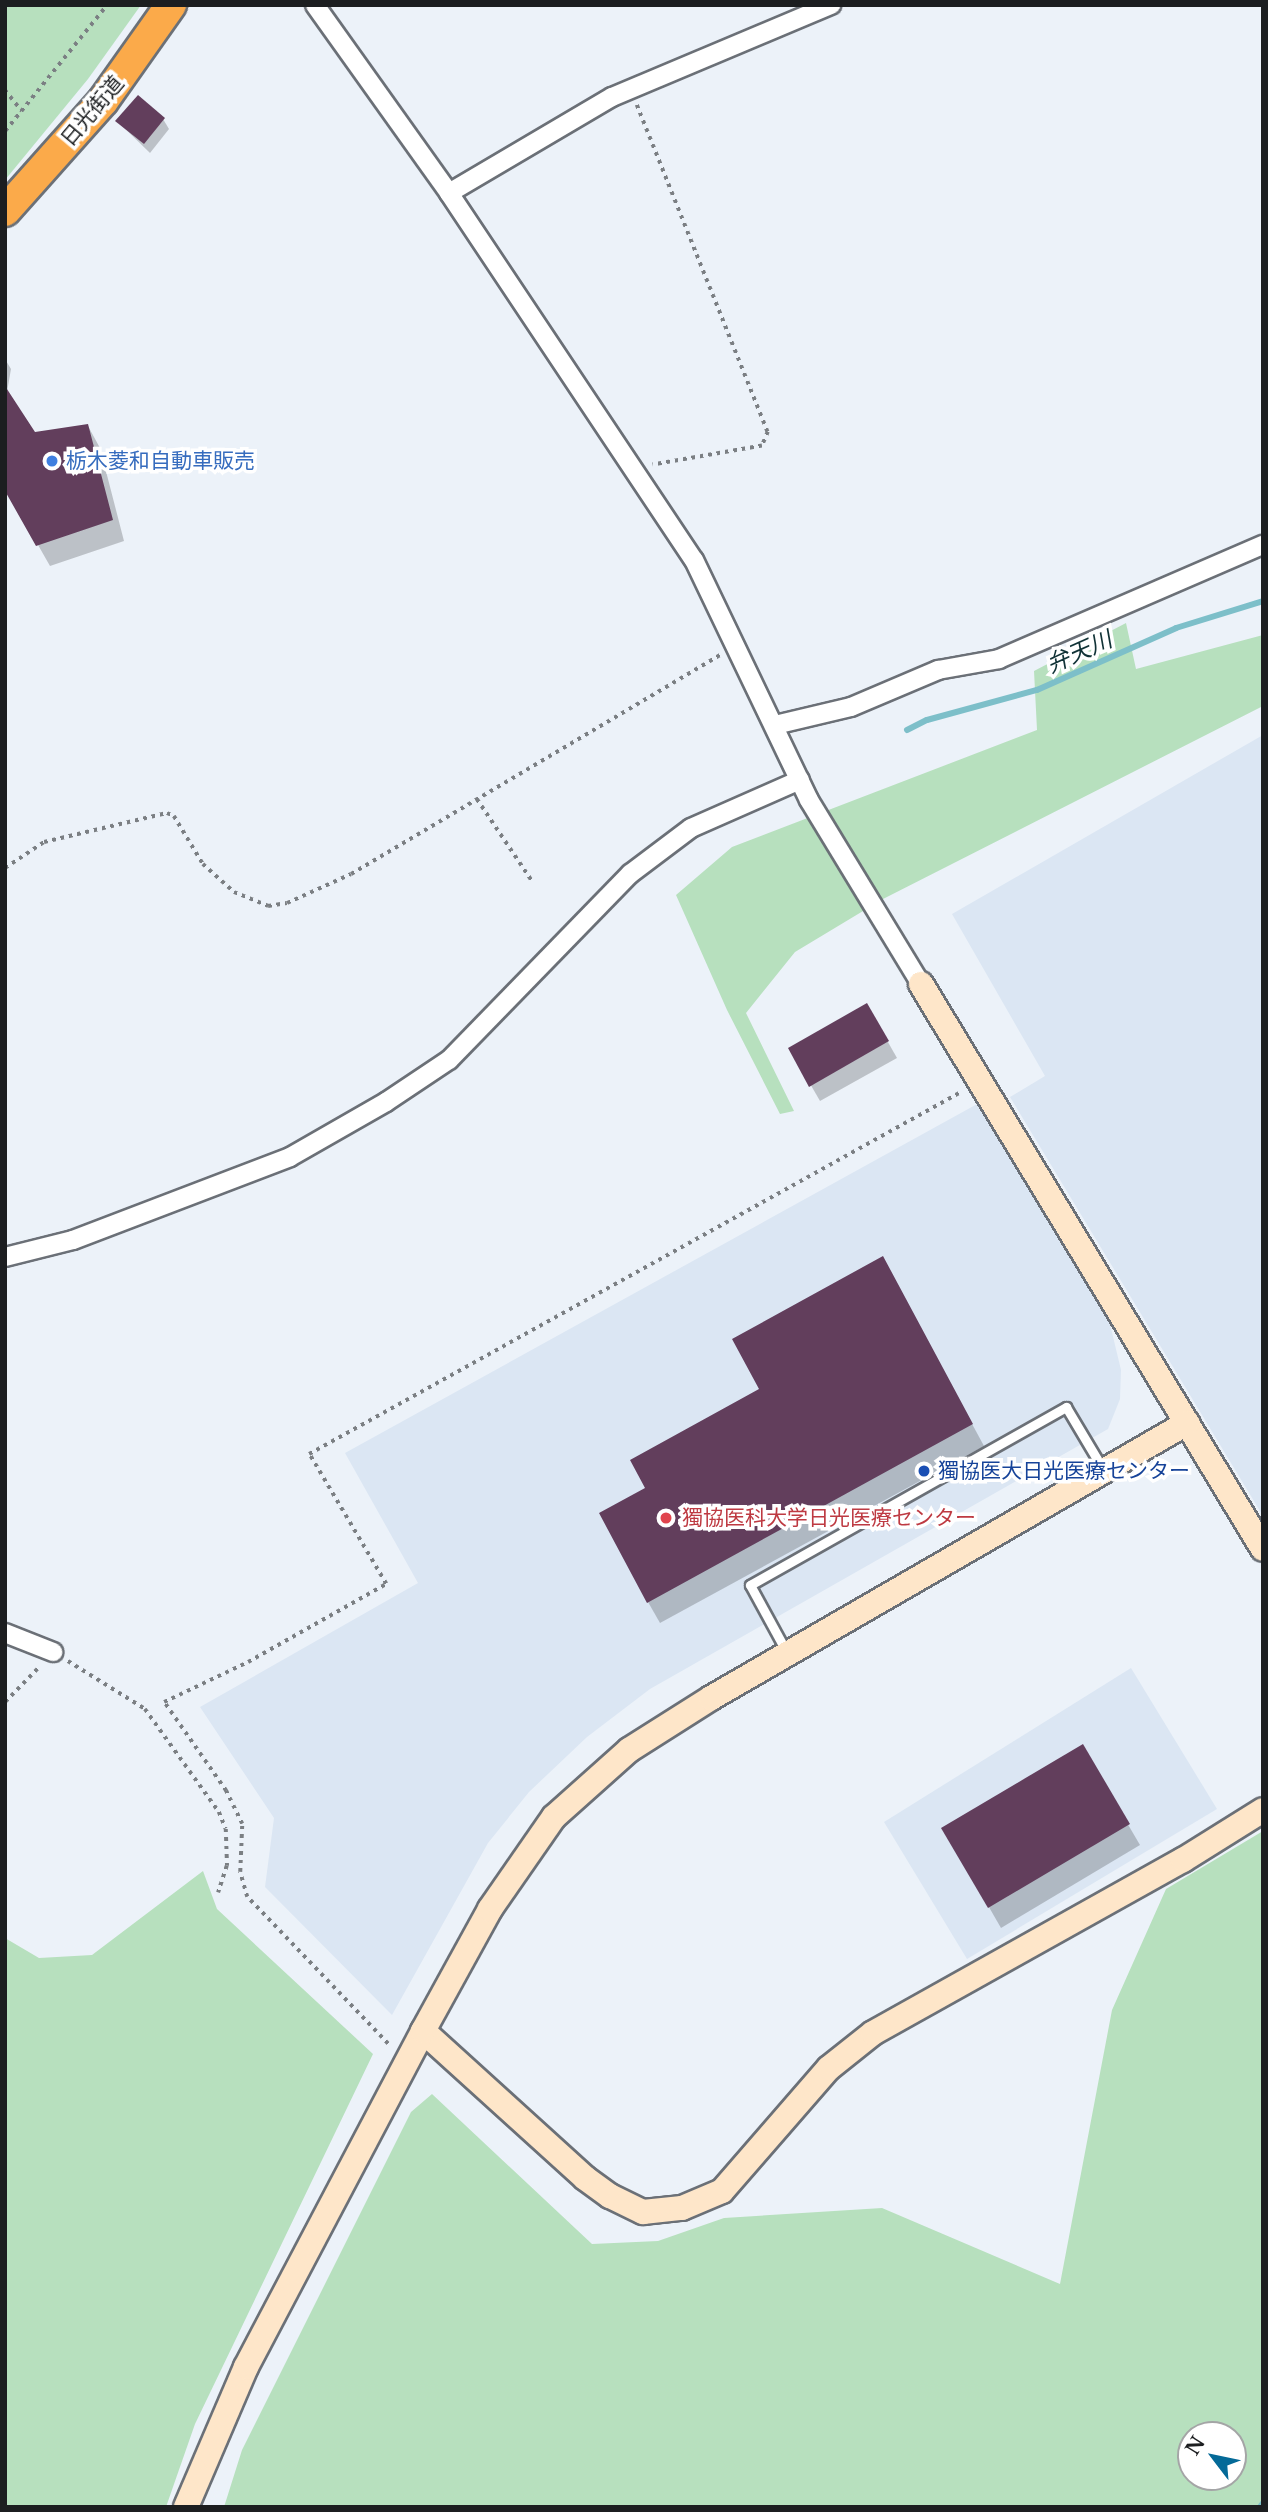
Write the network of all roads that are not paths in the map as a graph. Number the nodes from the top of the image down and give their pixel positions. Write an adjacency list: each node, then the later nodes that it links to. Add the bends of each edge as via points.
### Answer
1 (171, 5): 5 (highway, 日光街道, via 103,101)
2 (315, 5): 4 (street)
3 (831, 5): 4 (street, via 631,90)
4 (449, 193): 7 (street, via 694,560)
5 (5, 211)
6 (1263, 545): 7 (street, via 999,659 938,670 851,707)
7 (775, 725): 8 (street)
8 (800, 780): 9 (street); 10 (street, via 691,828 630,874 449,1060 386,1102 290,1157 73,1240)
9 (921, 984): 11 (street)
10 (5, 1257)
11 (1187, 1423): 12 (street); 13 (street)
12 (1104, 1471): 16 (street); 16 (lane, via 1066,1407 750,1585)
13 (1263, 1549)
14 (5, 1633): 15 (street)
15 (53, 1652)
16 (788, 1654): 18 (street, via 629,1750 555,1817 491,1909)
17 (1263, 1810): 18 (street, via 1183,1860 873,2033 829,2068 722,2191 682,2208 643,2212 593,2184)
18 (423, 2031): 19 (street, via 246,2367)
19 (186, 2507)

